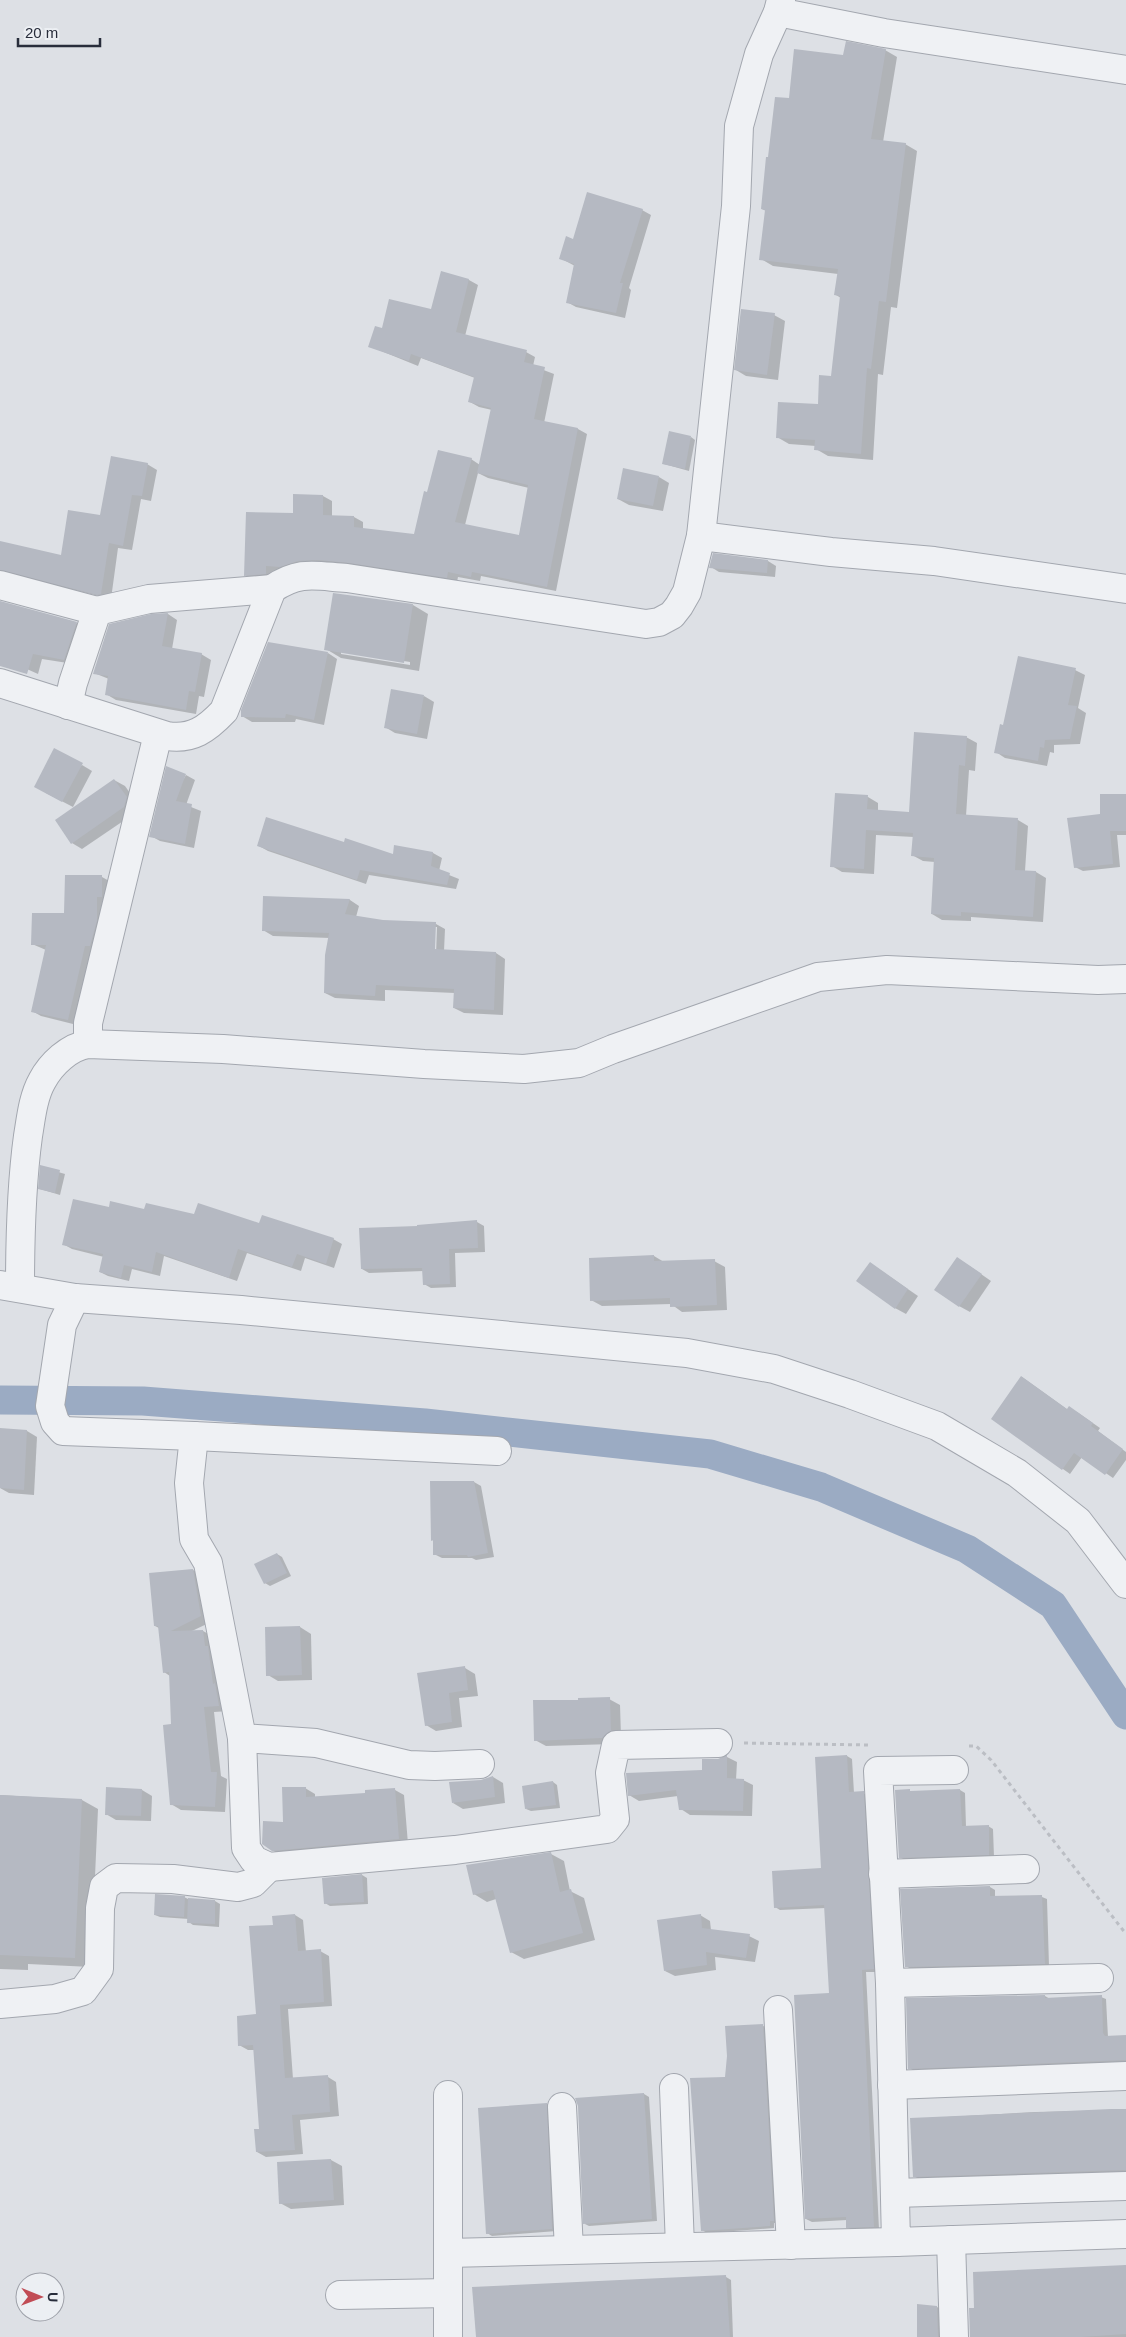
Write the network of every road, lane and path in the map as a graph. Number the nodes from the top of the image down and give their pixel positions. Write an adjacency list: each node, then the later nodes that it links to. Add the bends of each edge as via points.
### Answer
1 (779, 6): 2 (street, via 884,33); 3 (street, via 759,54 739,126 736,206)
2 (1126, 70)
3 (701, 536): 5 (street, via 934,561); 6 (street, via 687,592 680,606 659,622 646,624 347,578 304,575 286,580)
4 (0, 585): 7 (street)
5 (1126, 589)
6 (272, 590): 7 (street, via 149,599); 10 (street, via 224,711 194,736 180,738)
7 (97, 611): 9 (street)
8 (0, 683): 9 (street)
9 (68, 705): 10 (street)
10 (158, 734): 12 (street, via 88,1022)
11 (1126, 979): 12 (street, via 888,970 818,977 580,1063 524,1069 224,1049)
12 (88, 1044): 13 (street, via 59,1059 42,1081 32,1112)
13 (10, 1287): 14 (street)
14 (75, 1298): 15 (street, via 62,1326 50,1406 55,1422 63,1431); 17 (street, via 241,1310 677,1352 774,1369 938,1426 1017,1473 1078,1521)
15 (194, 1436): 16 (street); 18 (street, via 189,1483 194,1539 208,1563)
16 (496, 1450)
17 (1126, 1584)
18 (242, 1738): 20 (street, via 316,1743 409,1765); 22 (street, via 246,1848 254,1860)
19 (718, 1743): 22 (street, via 616,1745 610,1773 615,1819 607,1829 455,1850)
20 (480, 1764)
21 (954, 1770): 24 (street, via 878,1770)
22 (270, 1867): 27 (street, via 253,1882 238,1887 173,1879 116,1878 104,1887 100,1908 99,1969 83,1991 55,1999)
23 (1025, 1869): 24 (street)
24 (882, 1874): 26 (street)
25 (1099, 1978): 26 (street)
26 (890, 1982): 30 (street)
27 (0, 2004)
28 (778, 2010): 39 (street)
29 (1126, 2076): 30 (street)
30 (892, 2085): 35 (street)
31 (674, 2088): 40 (street)
32 (448, 2095): 42 (street)
33 (562, 2107): 41 (street)
34 (1126, 2186): 35 (street)
35 (895, 2193): 38 (street)
36 (1126, 2234): 37 (street)
37 (951, 2240): 38 (street); 46 (street)
38 (896, 2242): 39 (street)
39 (791, 2245): 40 (street)
40 (680, 2247): 41 (street)
41 (569, 2250): 42 (street)
42 (448, 2253): 43 (street)
43 (448, 2293): 44 (street); 45 (street)
44 (340, 2295)
45 (448, 2337)
46 (954, 2337)

